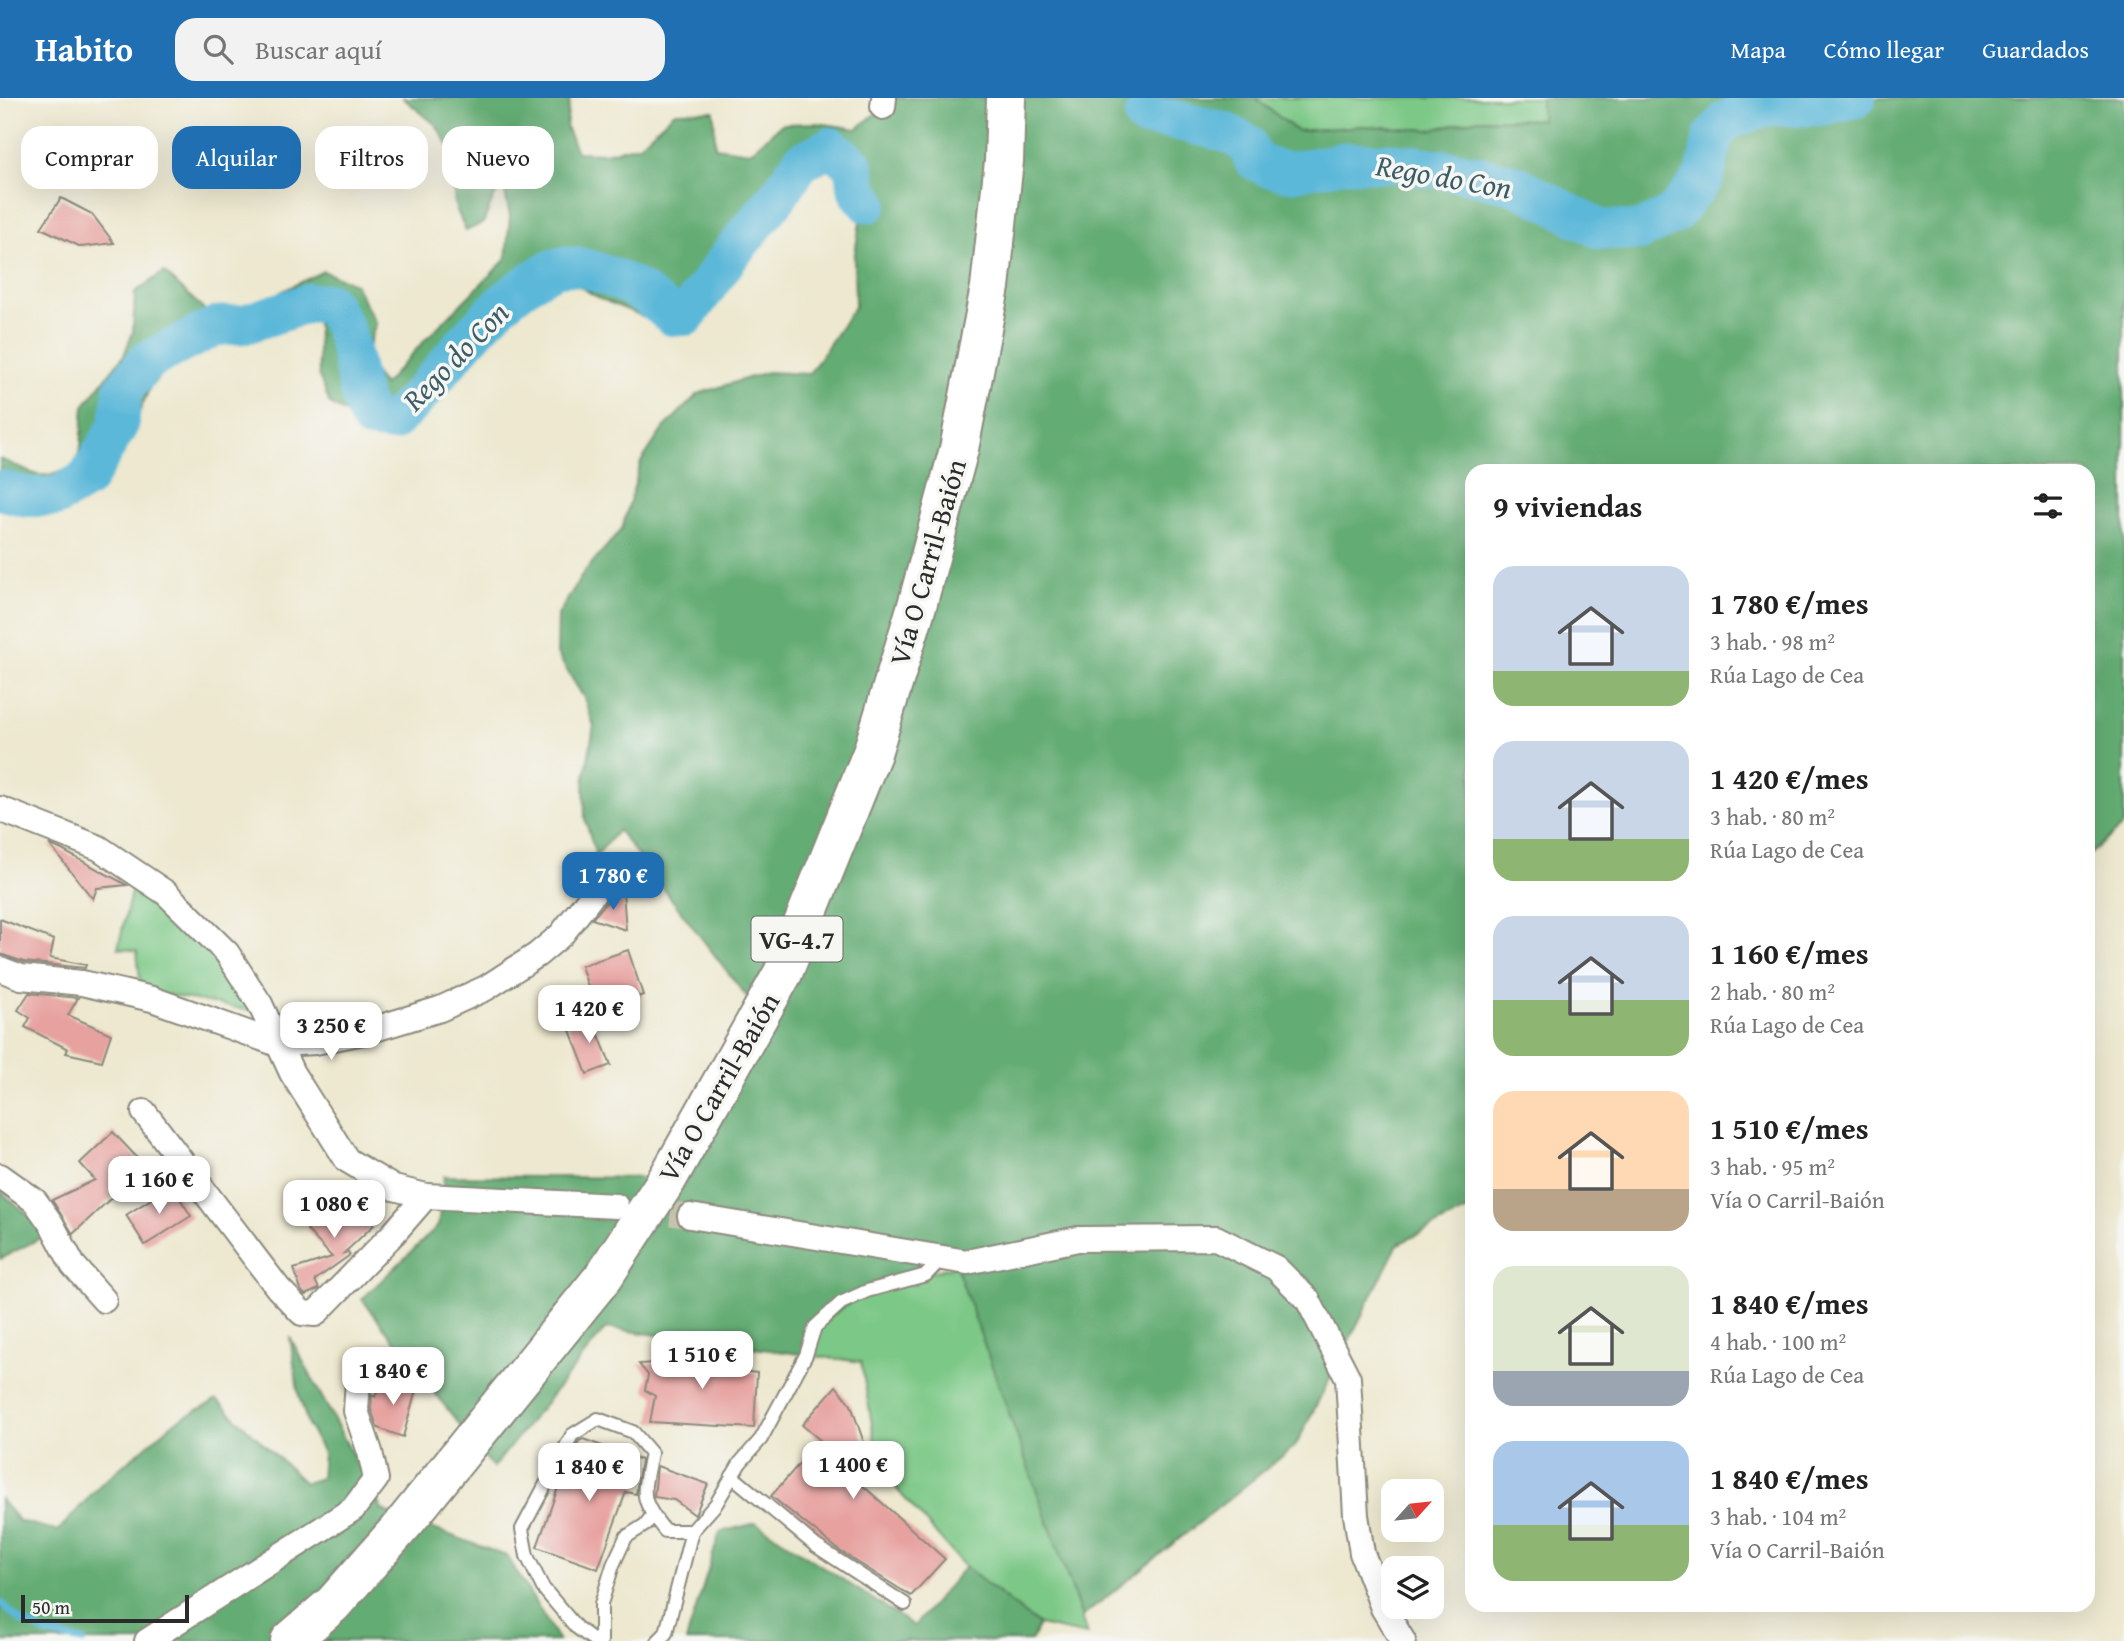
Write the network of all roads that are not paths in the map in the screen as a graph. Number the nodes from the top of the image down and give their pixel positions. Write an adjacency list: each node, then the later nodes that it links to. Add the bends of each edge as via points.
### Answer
1 (1006, 98): 19 (highway, Vía O Carril-Baión / VG-4.7, via 990,287 959,449 872,753 783,973 668,1178 604,1276 407,1520 333,1604)
2 (0, 809): 5 (street, via 99,848 166,893 228,953)
3 (629, 877): 5 (street, via 609,877 561,935 486,988 440,1009 368,1031)
4 (0, 969): 5 (street, via 21,977 82,983 152,999)
5 (278, 1044): 8 (street, via 347,1160 394,1188)
6 (144, 1112): 8 (street, via 302,1313 315,1314)
7 (0, 1176): 12 (street, via 35,1201 73,1265)
8 (426, 1196): 9 (street)
9 (617, 1206)
10 (690, 1216): 11 (street)
11 (942, 1258): 14 (lane, via 926,1275 841,1303 815,1327 806,1355 771,1422); 23 (street, via 967,1262 1078,1239 1216,1238 1276,1268 1308,1300 1348,1378 1362,1553 1383,1608)
12 (104, 1300)
13 (381, 1365): 18 (street, via 358,1380 356,1411 376,1479 353,1509)
14 (732, 1476): 16 (lane, via 716,1504); 17 (lane, via 816,1546)
15 (652, 1516): 16 (lane, via 665,1531); 20 (lane, via 643,1494 651,1453 633,1432 598,1419 572,1435 522,1529 527,1556 543,1588 576,1627); 21 (lane, via 626,1537 613,1565 601,1604)
16 (692, 1531): 22 (lane, via 666,1633)
17 (905, 1604)
18 (147, 1641)
19 (290, 1641)
20 (595, 1641)
21 (601, 1641)
22 (658, 1641)
23 (1403, 1641)

